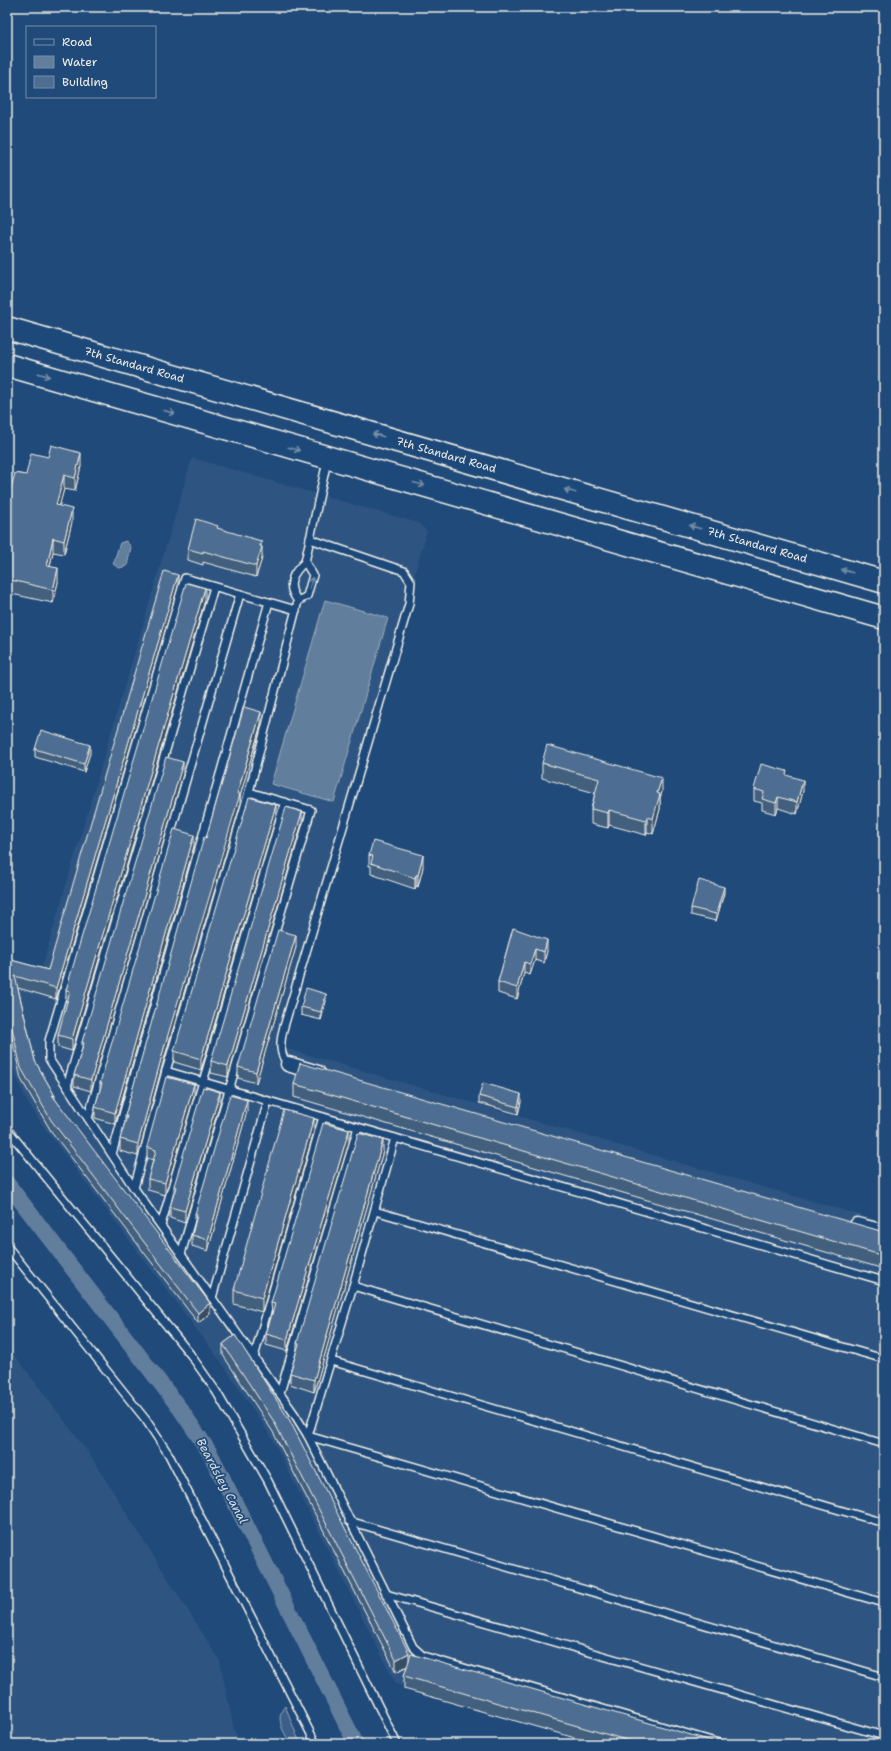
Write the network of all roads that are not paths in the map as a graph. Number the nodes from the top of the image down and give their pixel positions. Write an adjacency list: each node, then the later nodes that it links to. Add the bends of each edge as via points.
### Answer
1 (7, 328): 6 (main road, 7th Standard Road, one-way to 1)
2 (7, 364): 3 (main road, one-way to 3)
3 (328, 458): 4 (lane); 12 (main road, one-way to 12)
4 (310, 539): 5 (lane); 15 (lane, via 404,571 411,582 408,604 283,1030 280,1042 283,1058)
5 (305, 562): 9 (lane, via 295,571 291,584 291,593); 9 (lane, one-way to 5, via 307,596 313,575)
6 (884, 582)
7 (214, 586): 8 (lane); 19 (lane); 19 (lane, via 185,578 49,1041 49,1059)
8 (240, 594): 10 (lane); 23 (lane)
9 (298, 601): 11 (lane)
10 (269, 602): 11 (lane); 27 (lane)
11 (296, 610): 13 (lane)
12 (884, 618)
13 (249, 792): 14 (lane); 16 (lane)
14 (285, 802): 18 (lane); 20 (lane, via 311,810)
15 (288, 1064): 17 (street)
16 (166, 1071): 18 (lane); 28 (lane)
17 (334, 1077)
18 (203, 1082): 20 (lane); 31 (lane)
19 (67, 1086): 23 (lane)
20 (230, 1090): 21 (lane); 34 (lane)
21 (268, 1101): 22 (lane); 37 (lane)
22 (323, 1117): 24 (lane); 38 (lane)
23 (88, 1118): 27 (lane)
24 (358, 1127): 26 (lane); 41 (lane)
25 (7, 1129): 51 (lane, via 190,1354 216,1391 268,1481)
26 (395, 1138): 29 (lane); 35 (lane)
27 (112, 1154): 28 (lane)
28 (134, 1188): 31 (lane)
29 (375, 1210): 36 (lane); 39 (lane)
30 (846, 1221): 32 (street)
31 (161, 1225): 34 (lane)
32 (884, 1232)
33 (7, 1246): 50 (lane, via 146,1420 169,1456)
34 (181, 1254): 37 (lane)
35 (884, 1281)
36 (353, 1286): 40 (lane); 43 (lane)
37 (212, 1298): 38 (lane)
38 (254, 1357): 41 (lane)
39 (884, 1359)
40 (330, 1361): 42 (lane); 45 (lane)
41 (280, 1393): 42 (lane)
42 (308, 1436): 44 (lane); 47 (lane)
43 (884, 1444)
44 (349, 1521): 46 (lane); 48 (lane)
45 (884, 1523)
46 (386, 1594): 49 (lane); 52 (lane, via 412,1647 423,1656)
47 (884, 1603)
48 (884, 1677)
49 (884, 1736)
50 (316, 1744)
51 (397, 1744)
52 (722, 1744)

